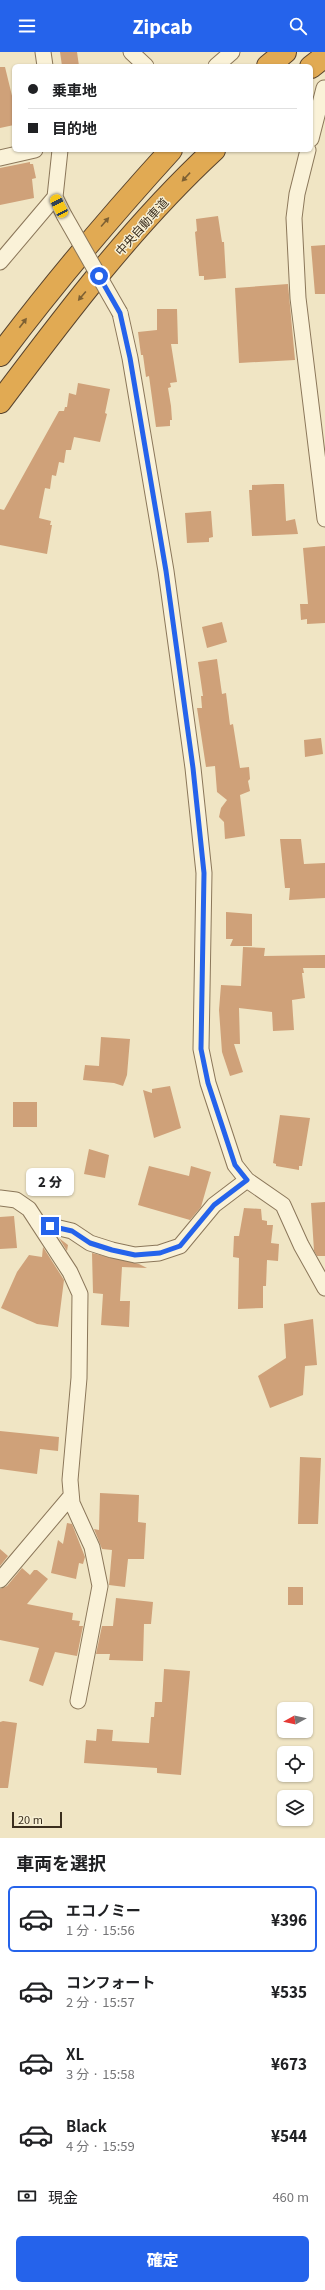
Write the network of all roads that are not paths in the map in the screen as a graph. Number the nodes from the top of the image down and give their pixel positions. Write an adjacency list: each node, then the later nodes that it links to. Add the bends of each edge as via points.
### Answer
1 (43, 52): 6 (street)
2 (131, 52): 7 (street)
3 (232, 52): 8 (street)
4 (285, 52): 9 (highway)
5 (325, 56): 10 (highway)
6 (45, 64)
7 (144, 64)
8 (218, 64)
9 (270, 64)
10 (313, 65)
11 (324, 88): 12 (street)
12 (313, 131)
13 (26, 152): 18 (street)
14 (60, 152): 19 (street)
15 (169, 152): 21 (highway, one-way to 15, via 103,224)
16 (212, 152): 22 (highway, 中央自動車道, one-way to 22, via 136,231 66,315)
17 (308, 152): 23 (street, via 294,218 298,298)
18 (0, 158)
19 (55, 197): 20 (street); 24 (street, bridge, via 120,313 130,358 166,571 193,768 204,873 201,1049 208,1083 235,1165)
20 (0, 262)
21 (0, 355)
22 (0, 402)
23 (325, 519)
24 (247, 1180): 26 (street, via 214,1205 180,1246 160,1253 135,1255 112,1250 90,1243 72,1231); 27 (street, via 283,1205 300,1245)
25 (0, 1198): 26 (street, via 16,1200 29,1209)
26 (38, 1223): 28 (street, via 70,1272 80,1294 79,1378 70,1480)
27 (325, 1288)
28 (71, 1496): 29 (street); 30 (street, via 92,1547 100,1586)
29 (0, 1580)
30 (78, 1701)

